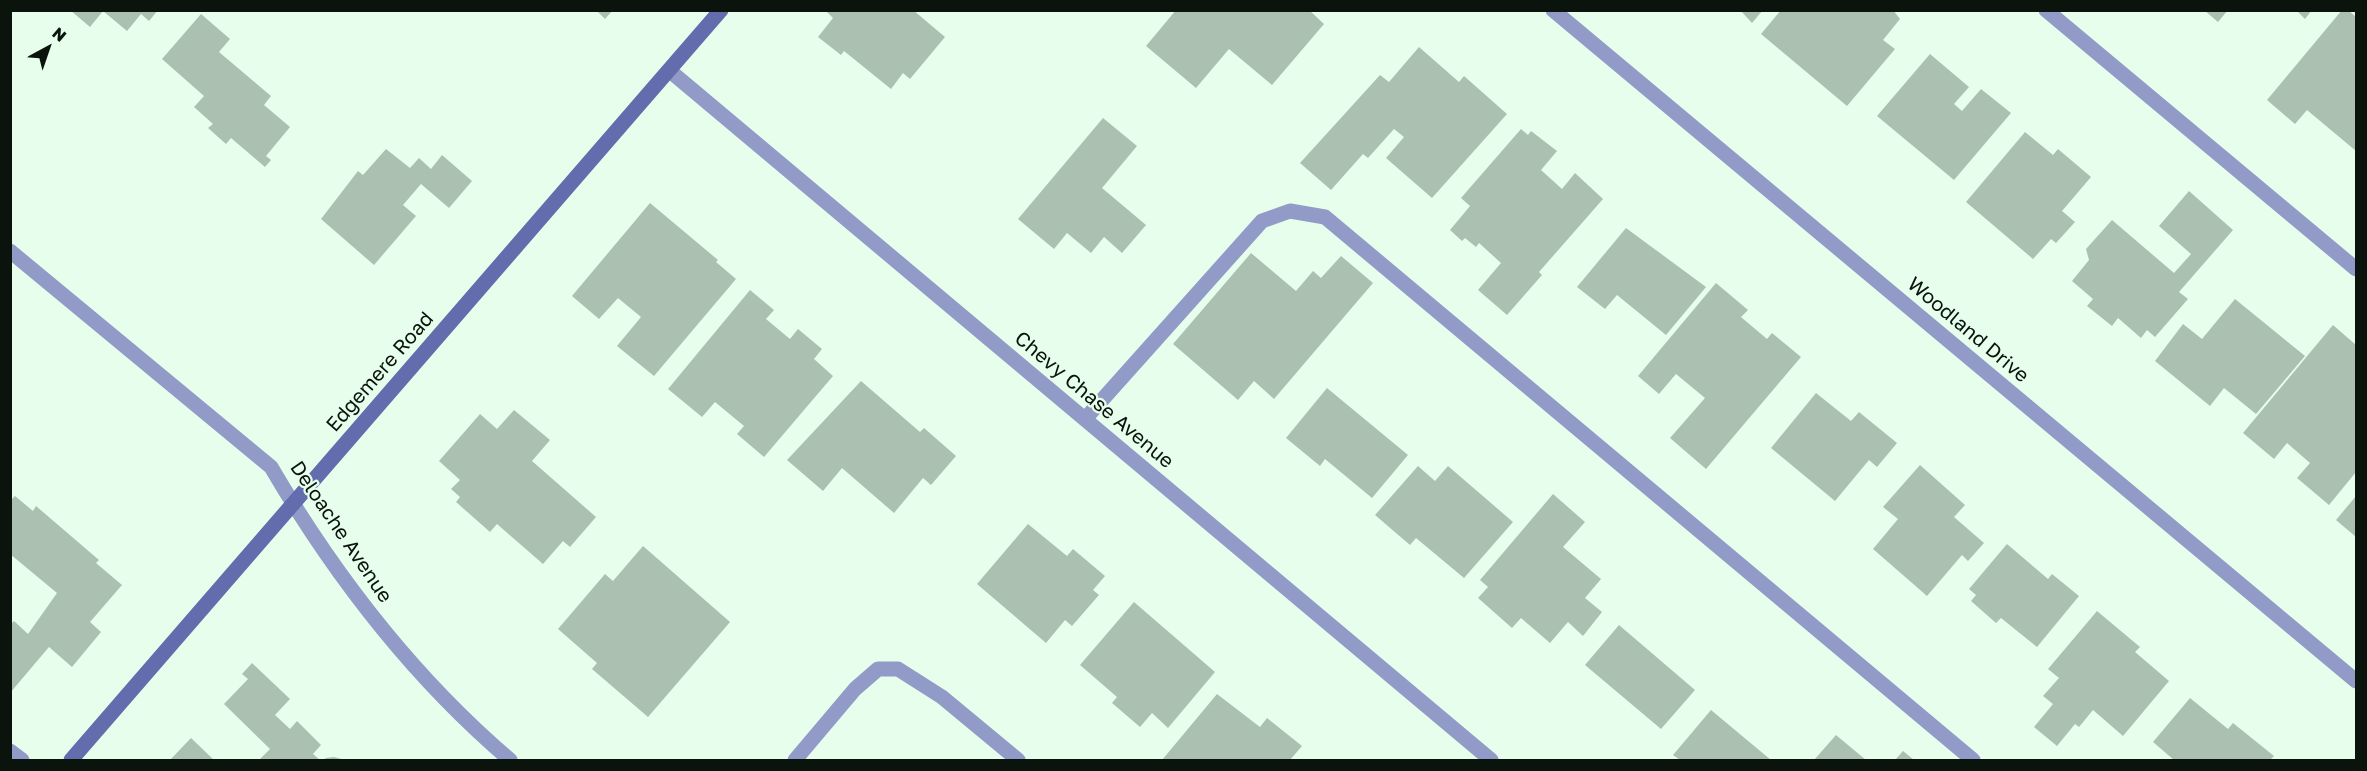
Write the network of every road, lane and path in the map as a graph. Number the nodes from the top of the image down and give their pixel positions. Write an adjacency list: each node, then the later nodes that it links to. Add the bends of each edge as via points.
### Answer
1 (721, 10): 4 (street, Edgemere Road)
2 (1553, 10): 9 (street, Woodland Drive)
3 (2046, 10): 6 (street)
4 (670, 71): 7 (street, Chevy Chase Avenue); 8 (street, Edgemere Road)
5 (10, 251): 8 (street, Deloache Avenue, via 271,467)
6 (2356, 269)
7 (1085, 419): 16 (street, Chevy Chase Avenue); 17 (street, via 1262,221 1290,211 1325,217)
8 (292, 504): 12 (street, Edgemere Road); 13 (street, Deloache Avenue, via 386,633 476,731)
9 (2356, 681)
10 (10, 751): 11 (street)
11 (22, 760)
12 (71, 760)
13 (510, 760)
14 (795, 760): 15 (street, via 855,689 878,669 898,669 942,697)
15 (1018, 760)
16 (1491, 760)
17 (1973, 760)

